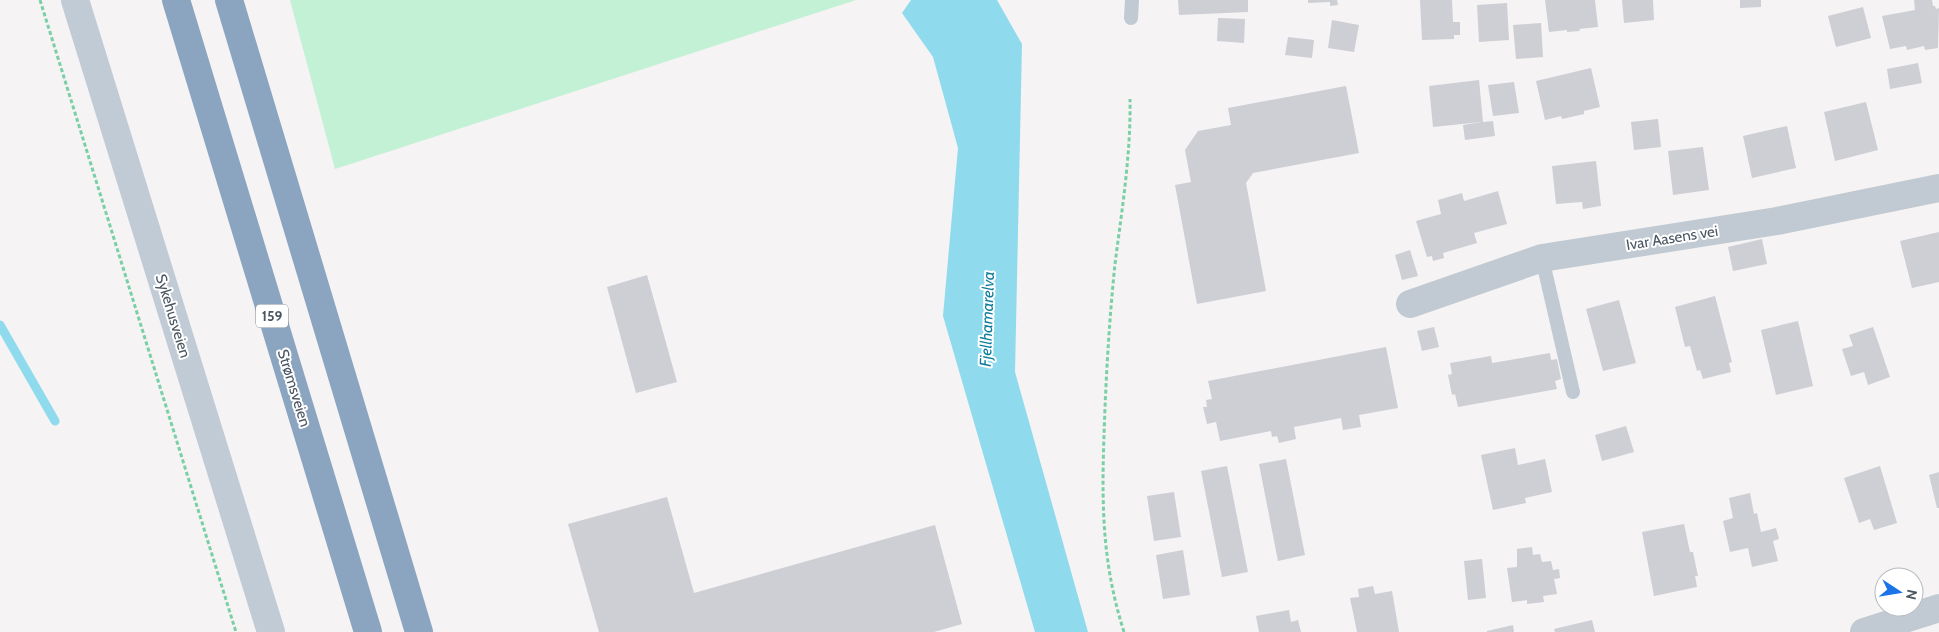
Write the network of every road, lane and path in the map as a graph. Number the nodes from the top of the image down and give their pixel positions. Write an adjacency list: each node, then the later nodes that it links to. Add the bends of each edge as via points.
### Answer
1 (40, 0): 13 (path)
2 (75, 0): 14 (main road, Sykehusveien)
3 (176, 0): 15 (highway, Strømsveien / 159)
4 (228, 0): 16 (highway)
5 (1132, 0): 6 (lane)
6 (1131, 18)
7 (1130, 99): 17 (path, via 1128,164 1111,312 1102,486 1108,569)
8 (1939, 188): 9 (street, Ivar Aasens vei, via 1777,221)
9 (1542, 258): 10 (street, Ivar Aasens vei); 11 (lane)
10 (1410, 304)
11 (1574, 392)
12 (1939, 608): 18 (street)
13 (236, 632)
14 (271, 632)
15 (368, 632)
16 (420, 632)
17 (1124, 632)
18 (1864, 632)

